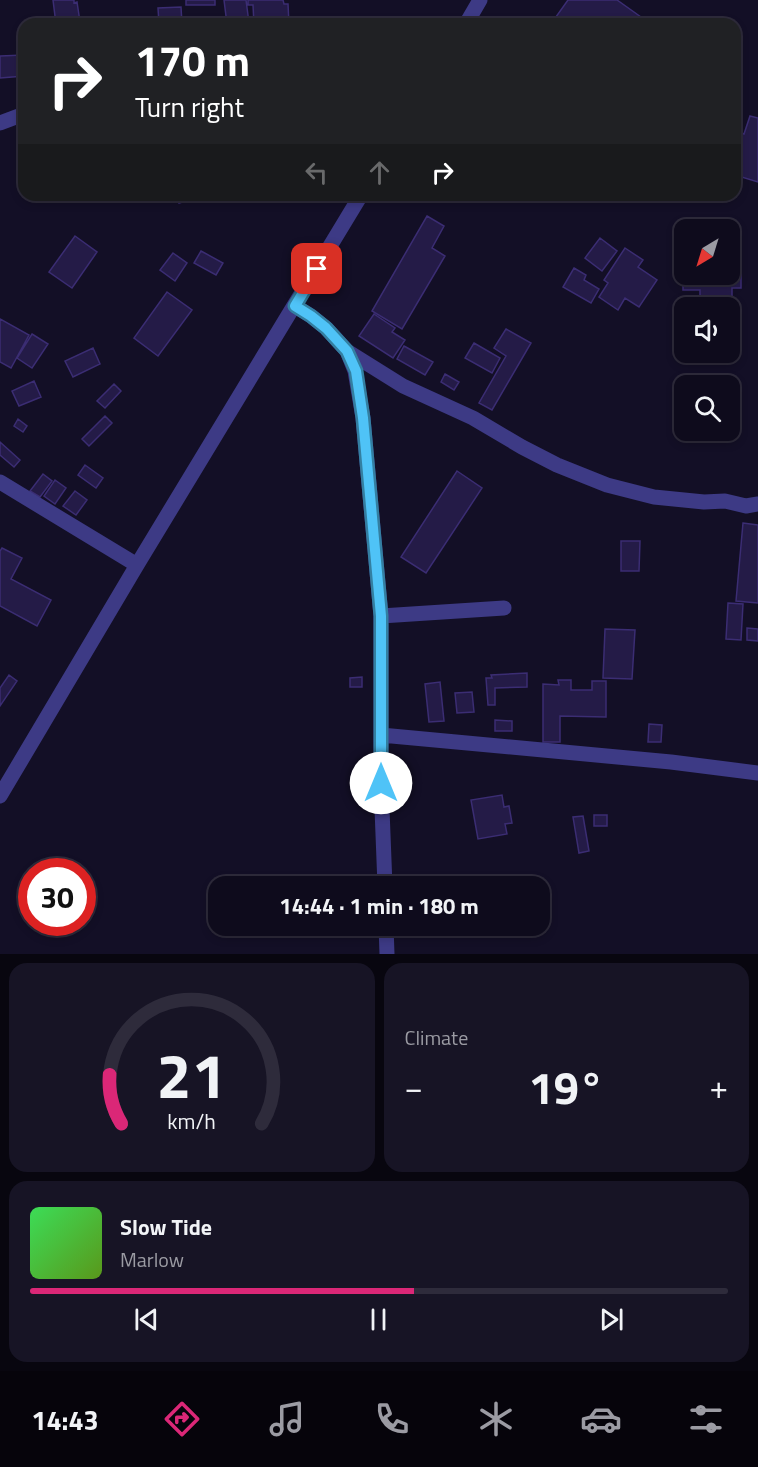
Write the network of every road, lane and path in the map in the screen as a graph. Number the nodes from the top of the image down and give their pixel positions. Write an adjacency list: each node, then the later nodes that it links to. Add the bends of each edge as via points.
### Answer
1 (480, 0): 2 (street)
2 (470, 18)
3 (18, 116): 4 (street)
4 (0, 123)
5 (357, 201): 6 (street)
6 (295, 306): 7 (street, via 326,328); 10 (street)
7 (347, 351): 9 (street, via 403,386 473,418 557,465 607,484 654,497); 12 (street, via 356,371 363,418)
8 (0, 482): 10 (street)
9 (758, 504)
10 (137, 565): 15 (street)
11 (504, 608): 12 (street)
12 (381, 616): 13 (street)
13 (381, 735): 14 (street); 16 (street)
14 (758, 773)
15 (0, 796)
16 (385, 876)
17 (386, 936): 18 (street)
18 (387, 954)

